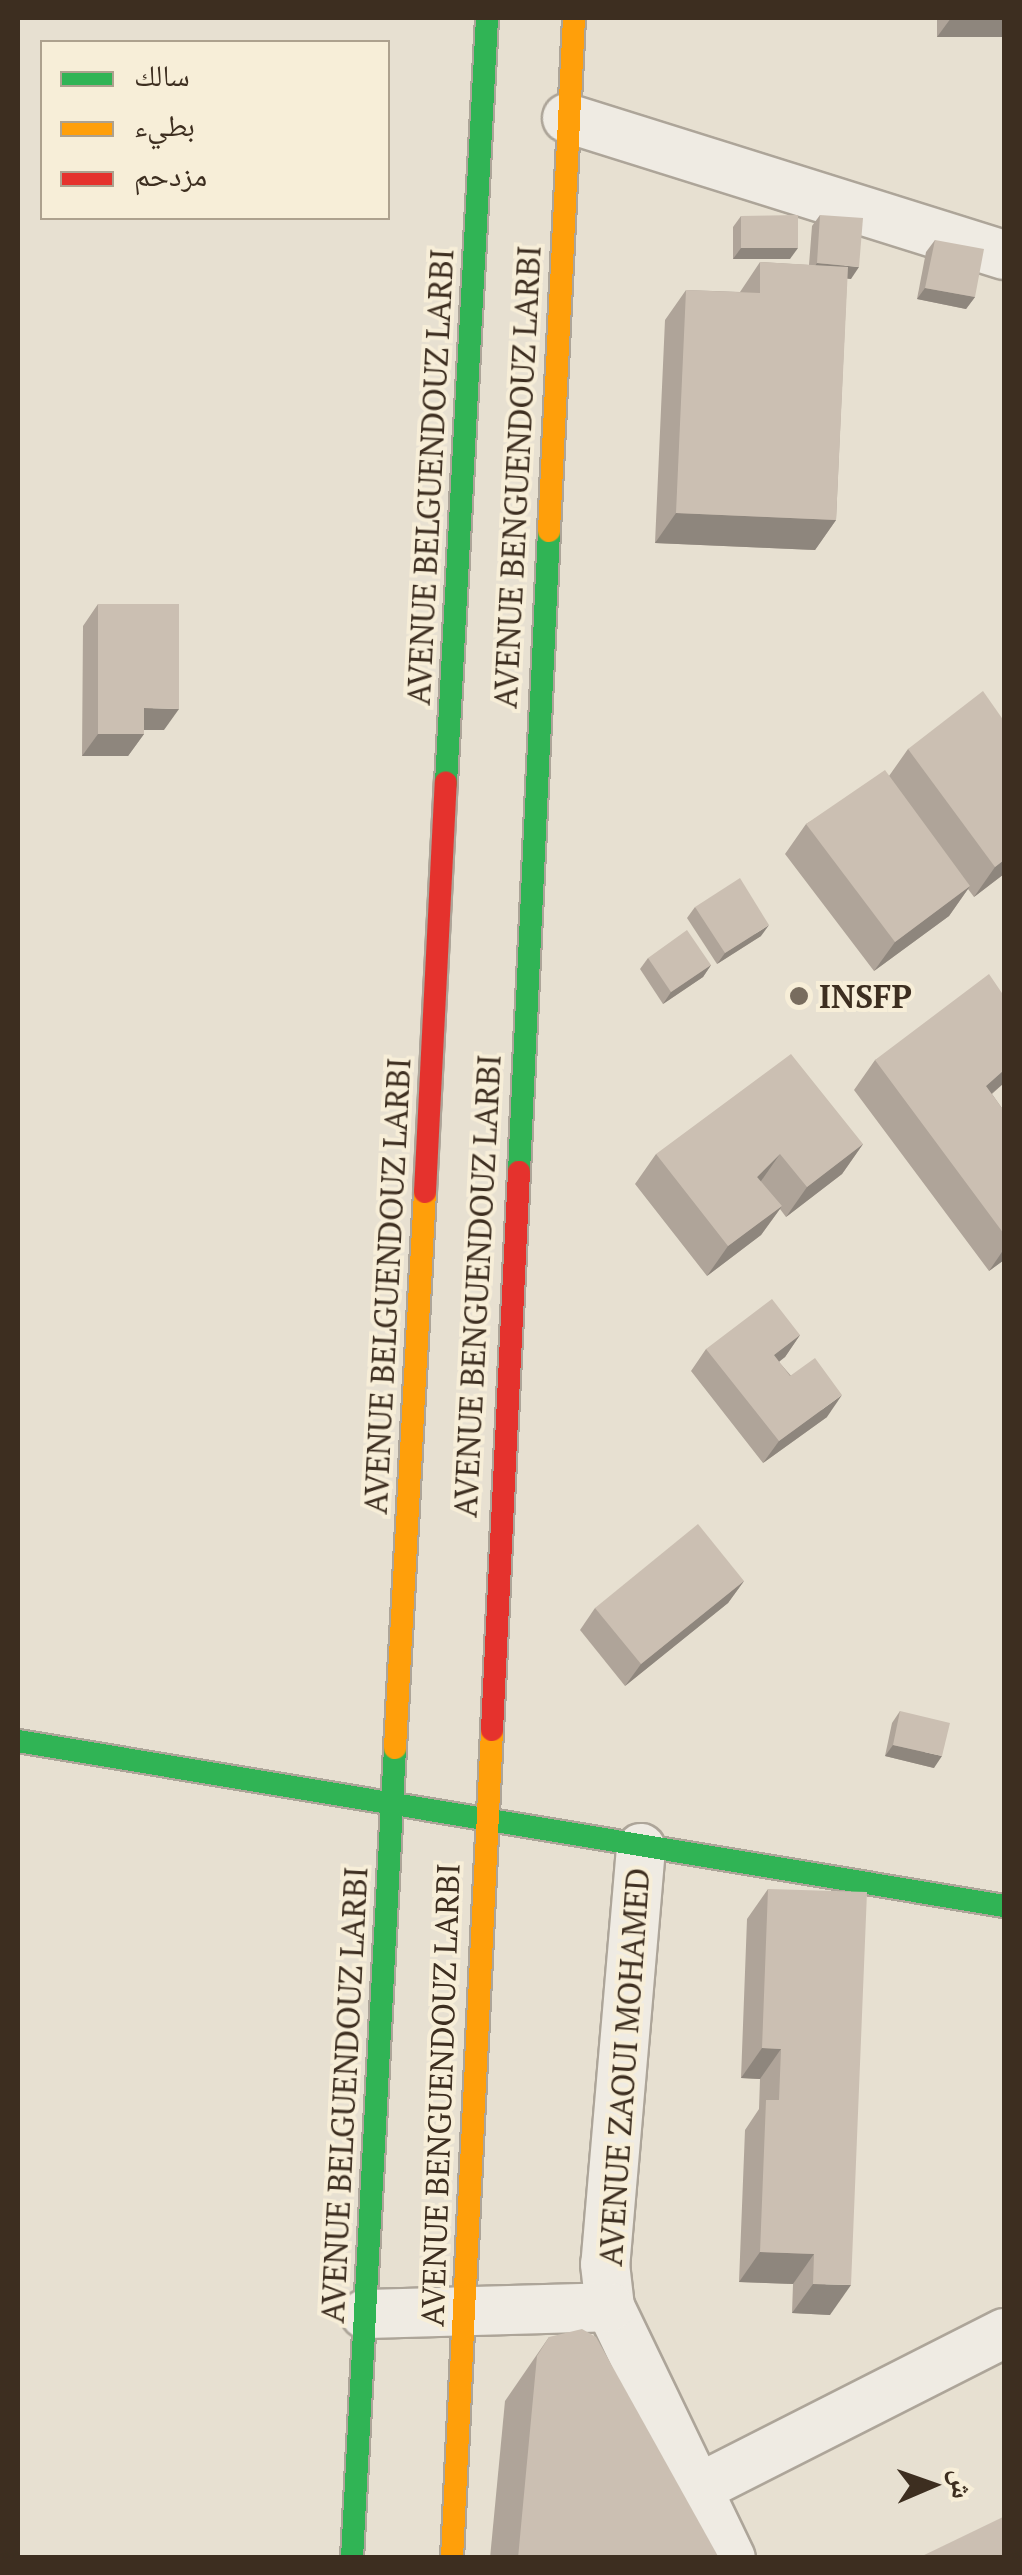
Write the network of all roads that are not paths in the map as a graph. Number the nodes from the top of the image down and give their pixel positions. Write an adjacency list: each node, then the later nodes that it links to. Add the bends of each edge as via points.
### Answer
1 (487, 18): 6 (main road, AVENUE BELGUENDOUZ LARBI)
2 (574, 18): 3 (main road, AVENUE BENGUENDOUZ LARBI)
3 (567, 118): 4 (street); 7 (main road, AVENUE BENGUENDOUZ LARBI)
4 (1004, 255)
5 (18, 1741): 6 (main road)
6 (392, 1805): 7 (main road); 11 (main road, AVENUE BELGUENDOUZ LARBI)
7 (484, 1822): 8 (main road); 12 (main road, AVENUE BENGUENDOUZ LARBI)
8 (641, 1848): 9 (main road); 10 (street, AVENUE ZAOUI MOHAMED, via 605,2264)
9 (1004, 1906)
10 (610, 2307): 12 (street); 14 (street, AVENUE ZAOUI MOHAMED)
11 (365, 2314): 12 (street); 15 (main road, AVENUE BELGUENDOUZ LARBI)
12 (464, 2314): 16 (main road, AVENUE BENGUENDOUZ LARBI)
13 (1004, 2333): 14 (street)
14 (695, 2490): 17 (street, AVENUE ZAOUI MOHAMED)
15 (352, 2558)
16 (452, 2558)
17 (731, 2558)

